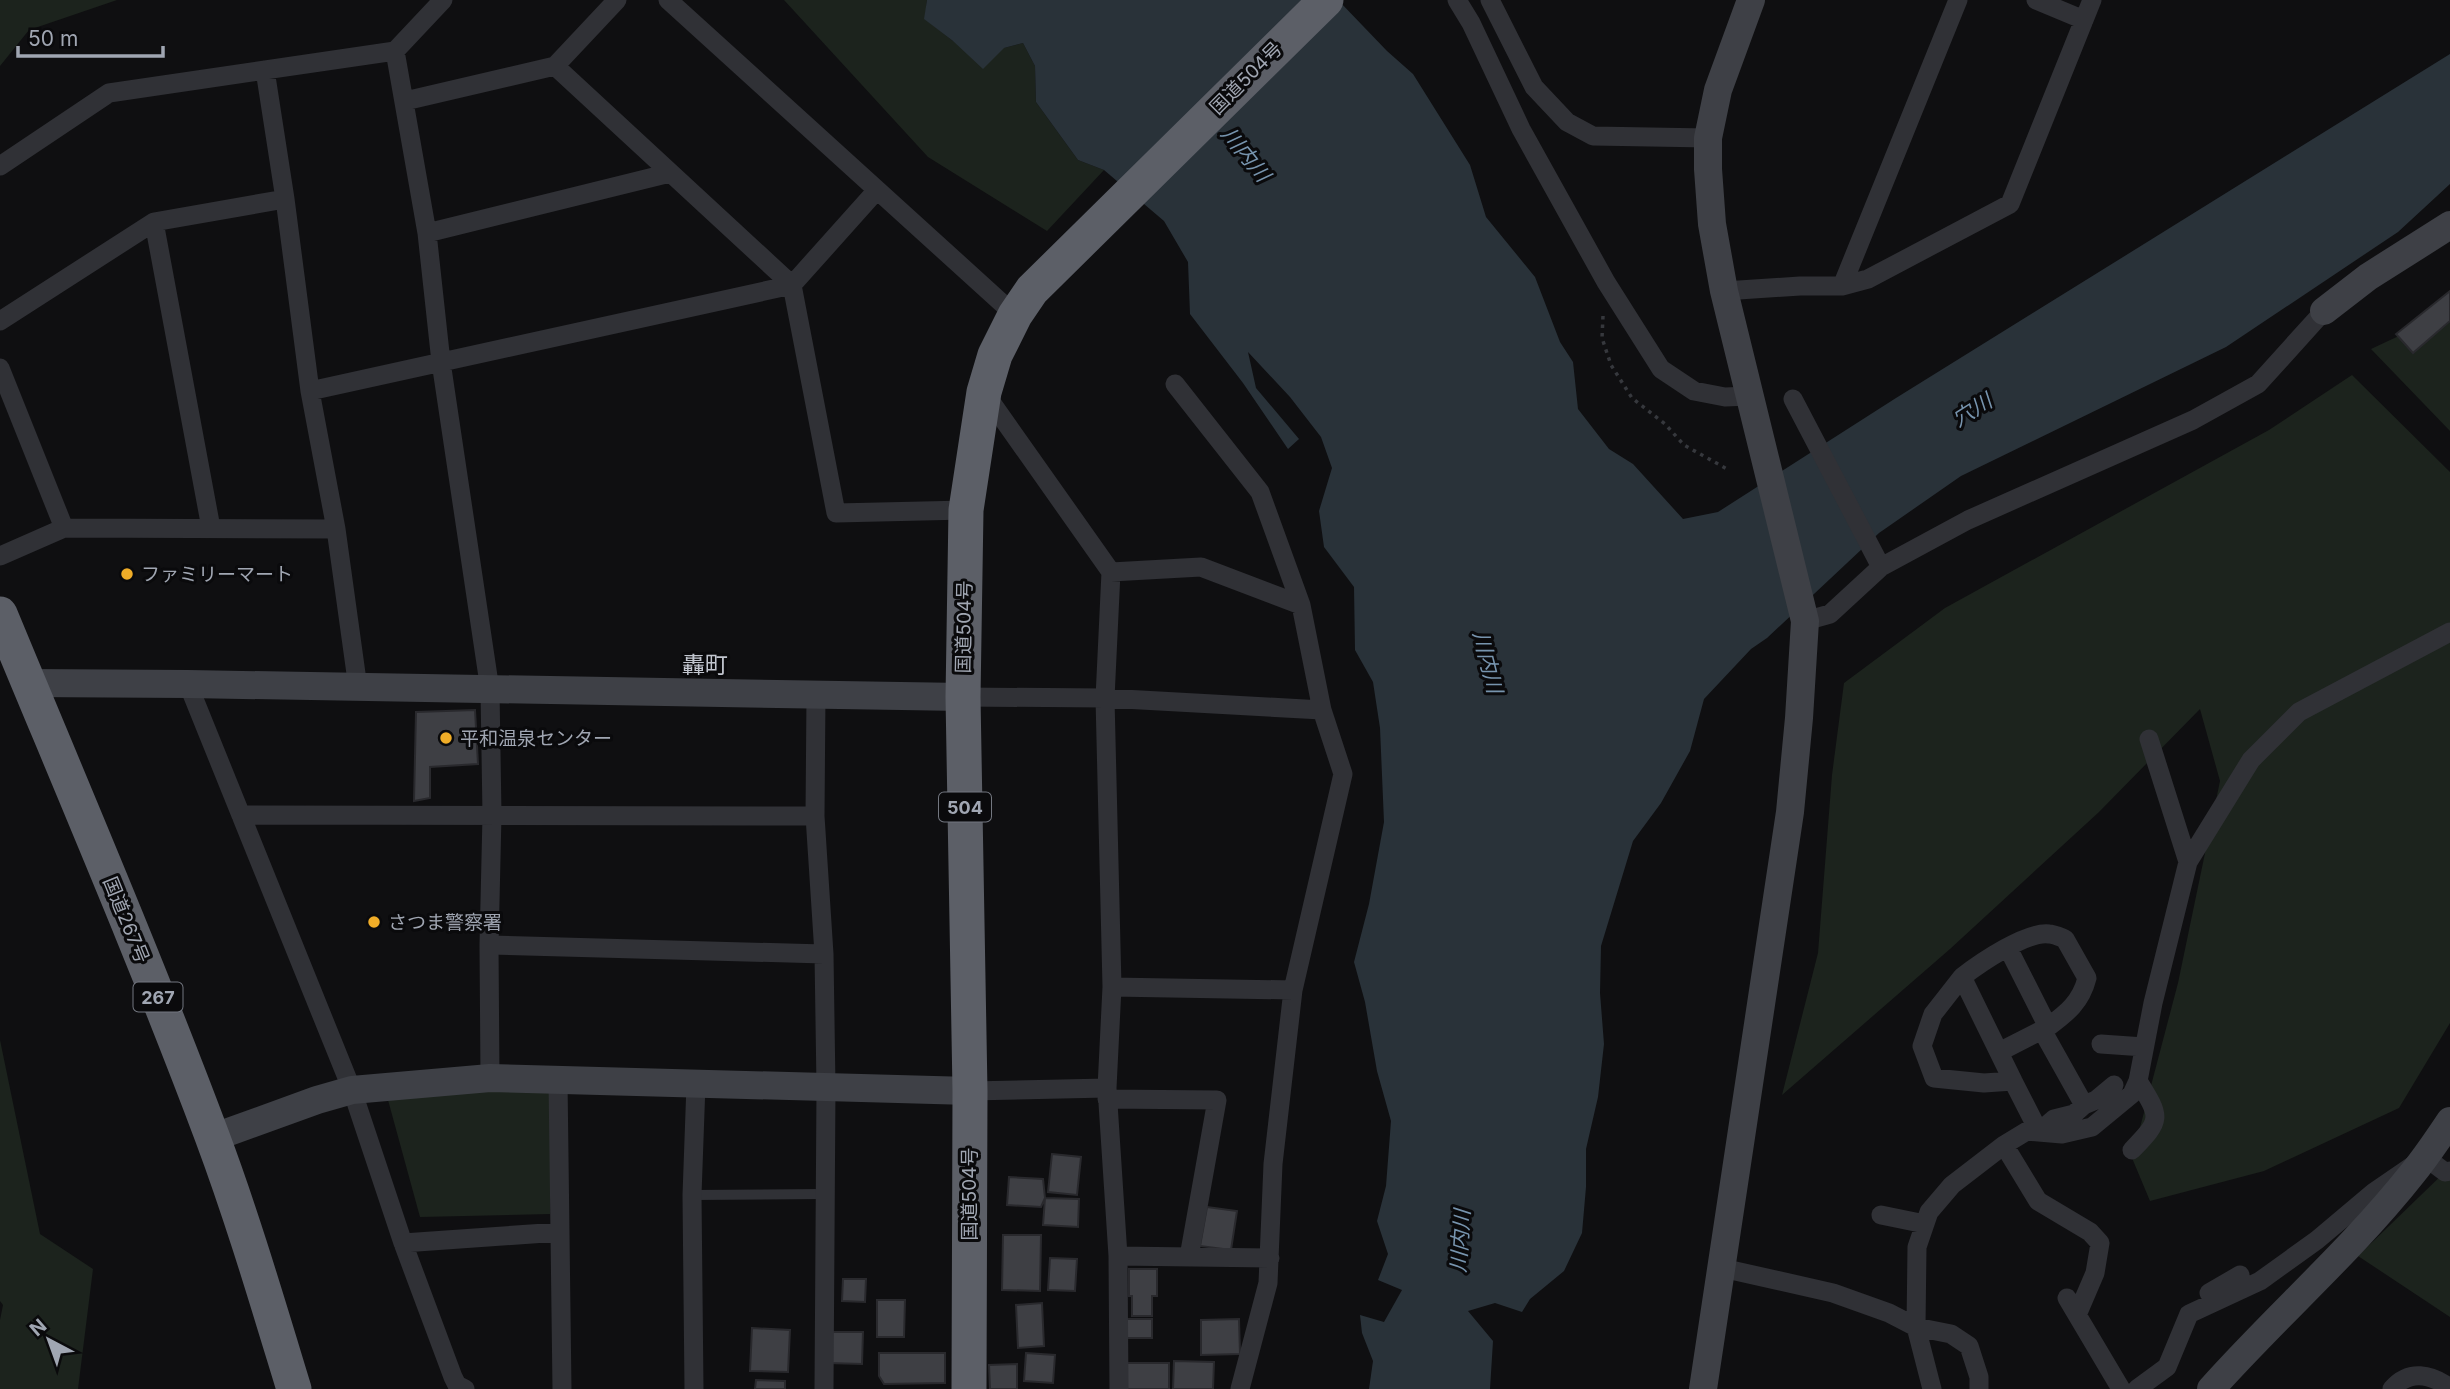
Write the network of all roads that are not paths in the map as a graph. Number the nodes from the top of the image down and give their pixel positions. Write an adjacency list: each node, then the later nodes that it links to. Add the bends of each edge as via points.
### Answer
1 (443, 0): 12 (street)
2 (617, 0): 13 (street)
3 (668, 0): 19 (street)
4 (1326, 0): 28 (highway, 国道504号 / 504, via 1032,290)
5 (1457, 0): 35 (street, via 1521,129 1606,282 1661,369 1694,391)
6 (1490, 0): 16 (street, via 1534,87 1567,122 1593,136)
7 (1751, 0): 16 (street, via 1718,90)
8 (1958, 0): 25 (street)
9 (2036, 0): 11 (street)
10 (2092, 0): 11 (street)
11 (2084, 20): 25 (street, via 2010,204 1868,279)
12 (395, 51): 14 (street); 15 (street)
13 (555, 66): 15 (street); 18 (street)
14 (265, 70): 17 (street, via 108,93); 20 (street)
15 (405, 101): 23 (street)
16 (1708, 138): 26 (street, via 1712,224)
17 (0, 166)
18 (670, 173): 23 (street); 24 (street)
19 (877, 190): 24 (street); 28 (street)
20 (285, 199): 21 (street); 33 (street)
21 (154, 222): 29 (street); 39 (street)
22 (2450, 225): 27 (street)
23 (428, 233): 30 (street)
24 (792, 285): 30 (street); 37 (street, via 836,513)
25 (1842, 286): 26 (street)
26 (1724, 291): 35 (street)
27 (2324, 311): 42 (street, via 2258,384 2193,420)
28 (1015, 315): 34 (highway, 国道504号 / 504)
29 (0, 321)
30 (441, 362): 33 (street); 51 (street)
31 (0, 368): 38 (street)
32 (1175, 384): 44 (street, via 1260,492)
33 (310, 391): 40 (street)
34 (984, 391): 37 (highway, 国道504号 / 504); 43 (street)
35 (1749, 396): 46 (street)
36 (1793, 399): 42 (street)
37 (966, 510): 53 (highway, 国道504号 / 504)
38 (64, 528): 39 (street); 41 (street)
39 (211, 528): 40 (street)
40 (336, 529): 50 (street)
41 (0, 556)
42 (1877, 561): 46 (street, via 1830,614)
43 (1111, 572): 44 (street, via 1201,567); 54 (street)
44 (1301, 605): 55 (street)
45 (0, 614): 48 (highway, 国道267号 / 267)
46 (1805, 621): 98 (street, via 1790,812)
47 (2450, 632): 60 (street, via 2299,712 2251,760)
48 (29, 683): 49 (street); 84 (highway, 国道267号 / 267)
49 (188, 684): 50 (street); 57 (street)
50 (358, 688): 51 (street)
51 (490, 690): 52 (street); 58 (street)
52 (816, 695): 53 (street); 59 (street)
53 (963, 697): 54 (street); 79 (highway, 国道504号 / 504)
54 (1105, 698): 55 (street); 65 (street)
55 (1322, 710): 66 (street, via 1343,774)
56 (2149, 739): 60 (street)
57 (241, 815): 58 (street); 78 (street)
58 (492, 815): 59 (street); 61 (street)
59 (815, 816): 63 (street)
60 (2188, 862): 69 (street)
61 (489, 945): 63 (street); 71 (street)
62 (2008, 948): 64 (street); 67 (street); 67 (street, via 2034,935 2065,939 2087,978 2073,1008)
63 (824, 954): 77 (street)
64 (1962, 977): 70 (street); 73 (street, via 1933,1014 1922,1046 1934,1078)
65 (1112, 987): 66 (street); 80 (street)
66 (1293, 990): 97 (street, via 1273,1164)
67 (2045, 1028): 70 (street); 81 (street)
68 (2101, 1044): 69 (street)
69 (2144, 1047): 74 (street)
70 (1998, 1052): 73 (street)
71 (490, 1078): 72 (street); 78 (street)
72 (558, 1080): 75 (street); 93 (street)
73 (2013, 1081): 83 (street)
74 (2138, 1081): 83 (street, via 2132,1094 2092,1127); 86 (street, via 2155,1116 2152,1129)
75 (696, 1084): 77 (street); 89 (street)
76 (2115, 1085): 81 (street)
77 (826, 1087): 79 (street); 90 (street)
78 (352, 1090): 84 (street); 94 (street)
79 (970, 1091): 80 (street); 108 (highway, 国道504号 / 504)
80 (1107, 1093): 95 (street); 96 (street, via 1217,1100)
81 (2084, 1105): 83 (street)
82 (2450, 1121): 87 (street)
83 (2039, 1132): 85 (street, via 2027,1131)
84 (212, 1138): 104 (highway, 国道267号 / 267)
85 (2004, 1145): 92 (street, via 1952,1185 1929,1212); 114 (street, via 2038,1201 2090,1232 2099,1243 2095,1273 2072,1307)
86 (2132, 1150)
87 (2425, 1157): 88 (street); 100 (street, via 2260,1281); 116 (street)
88 (2450, 1171)
89 (692, 1195): 90 (lane); 106 (street)
90 (824, 1195): 107 (street)
91 (1881, 1214): 92 (street)
92 (1925, 1224): 101 (street, via 1917,1247)
93 (560, 1232): 94 (street); 105 (street)
94 (403, 1243): 102 (street)
95 (1118, 1256): 96 (street); 109 (street)
96 (1189, 1257): 97 (street)
97 (1270, 1258): 110 (street)
98 (1722, 1268): 101 (street, via 1833,1293 1889,1312); 111 (street)
99 (2240, 1275): 100 (street, via 2202,1297)
100 (2189, 1314): 115 (street, via 2167,1367)
101 (1916, 1327): 112 (street); 113 (street, via 1951,1334 1969,1346)
102 (459, 1388)
103 (2450, 1388): 117 (street, via 2438,1378 2416,1374)
104 (294, 1389)
105 (562, 1389)
106 (694, 1389)
107 (824, 1389)
108 (969, 1389)
109 (1119, 1389)
110 (1241, 1389)
111 (1703, 1389)
112 (1932, 1389)
113 (1979, 1389)
114 (2121, 1389)
115 (2137, 1389)
116 (2211, 1389)
117 (2392, 1389)

